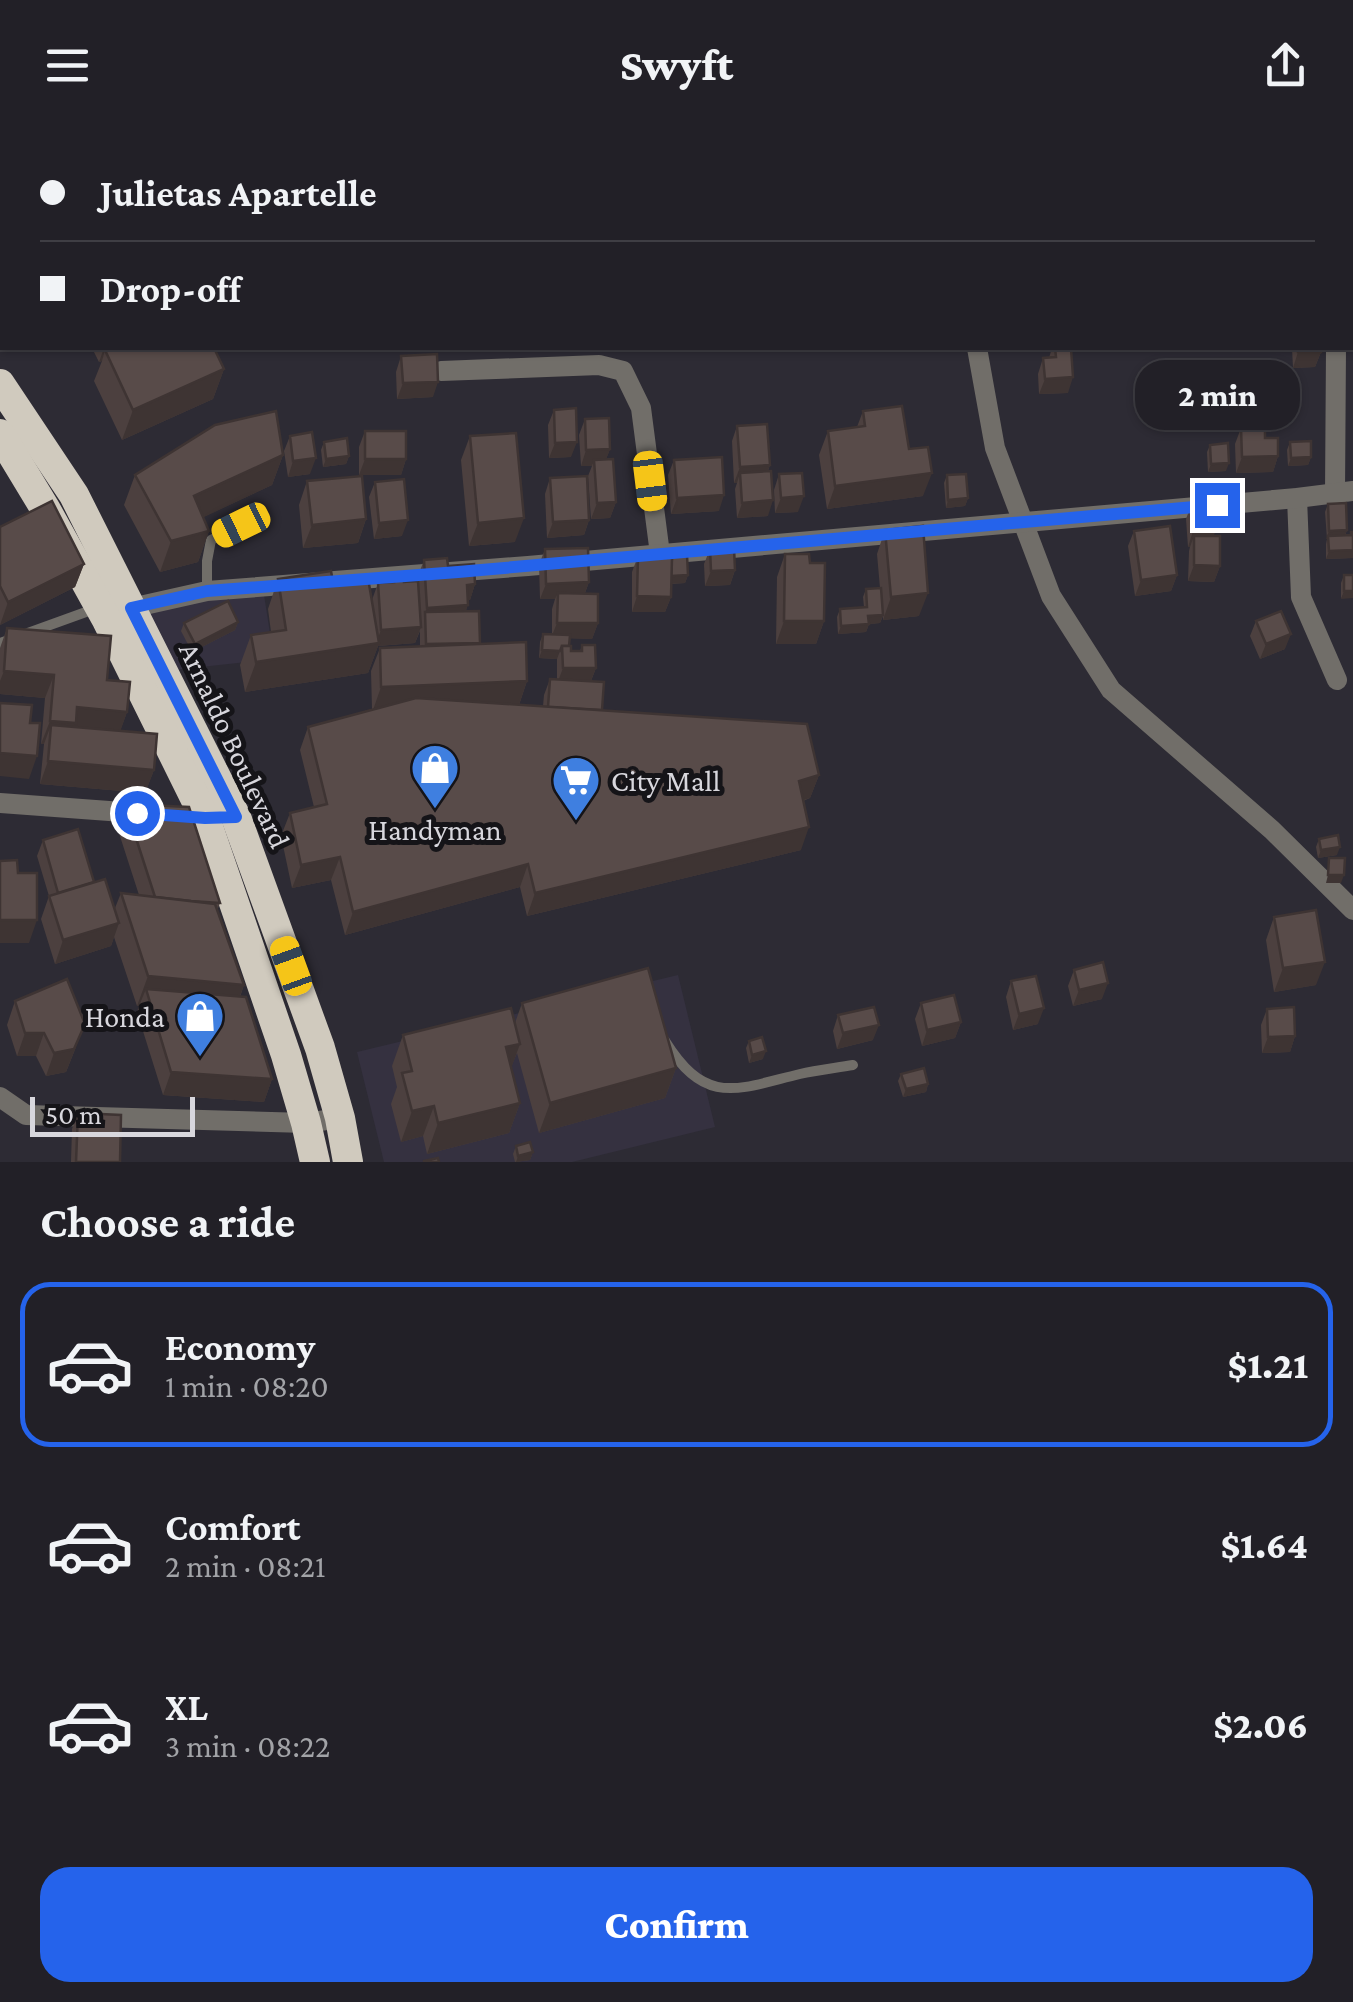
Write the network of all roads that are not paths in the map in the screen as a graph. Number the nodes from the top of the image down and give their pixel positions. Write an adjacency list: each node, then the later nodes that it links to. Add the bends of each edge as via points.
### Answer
1 (977, 350): 19 (street, via 995,448 1051,596 1110,690)
2 (1336, 350): 6 (street)
3 (441, 371): 11 (street, via 599,365 623,371 641,408)
4 (0, 384): 7 (highway, Arnaldo Boulevard)
5 (0, 434): 9 (highway, Arnaldo Boulevard)
6 (1344, 492): 8 (street)
7 (74, 495): 9 (street); 13 (highway, Arnaldo Boulevard)
8 (1297, 498): 11 (street); 15 (street, via 1301,597)
9 (38, 514): 13 (highway, Arnaldo Boulevard)
10 (241, 525): 12 (lane, via 211,540)
11 (660, 554): 12 (street)
12 (207, 591): 13 (street)
13 (112, 612): 14 (lane); 17 (highway, Arnaldo Boulevard); 18 (highway, Arnaldo Boulevard)
14 (0, 643)
15 (1337, 680)
16 (0, 803): 17 (street)
17 (187, 816): 18 (street); 24 (highway, Arnaldo Boulevard, via 286,1055)
18 (236, 817): 23 (highway, Arnaldo Boulevard)
19 (1353, 910)
20 (662, 1036): 21 (lane, via 699,1080 725,1090)
21 (853, 1065)
22 (0, 1097): 24 (street, via 26,1115)
23 (340, 1118): 24 (street); 26 (highway, Arnaldo Boulevard)
24 (306, 1124): 25 (highway, Arnaldo Boulevard)
25 (314, 1162)
26 (348, 1162)

